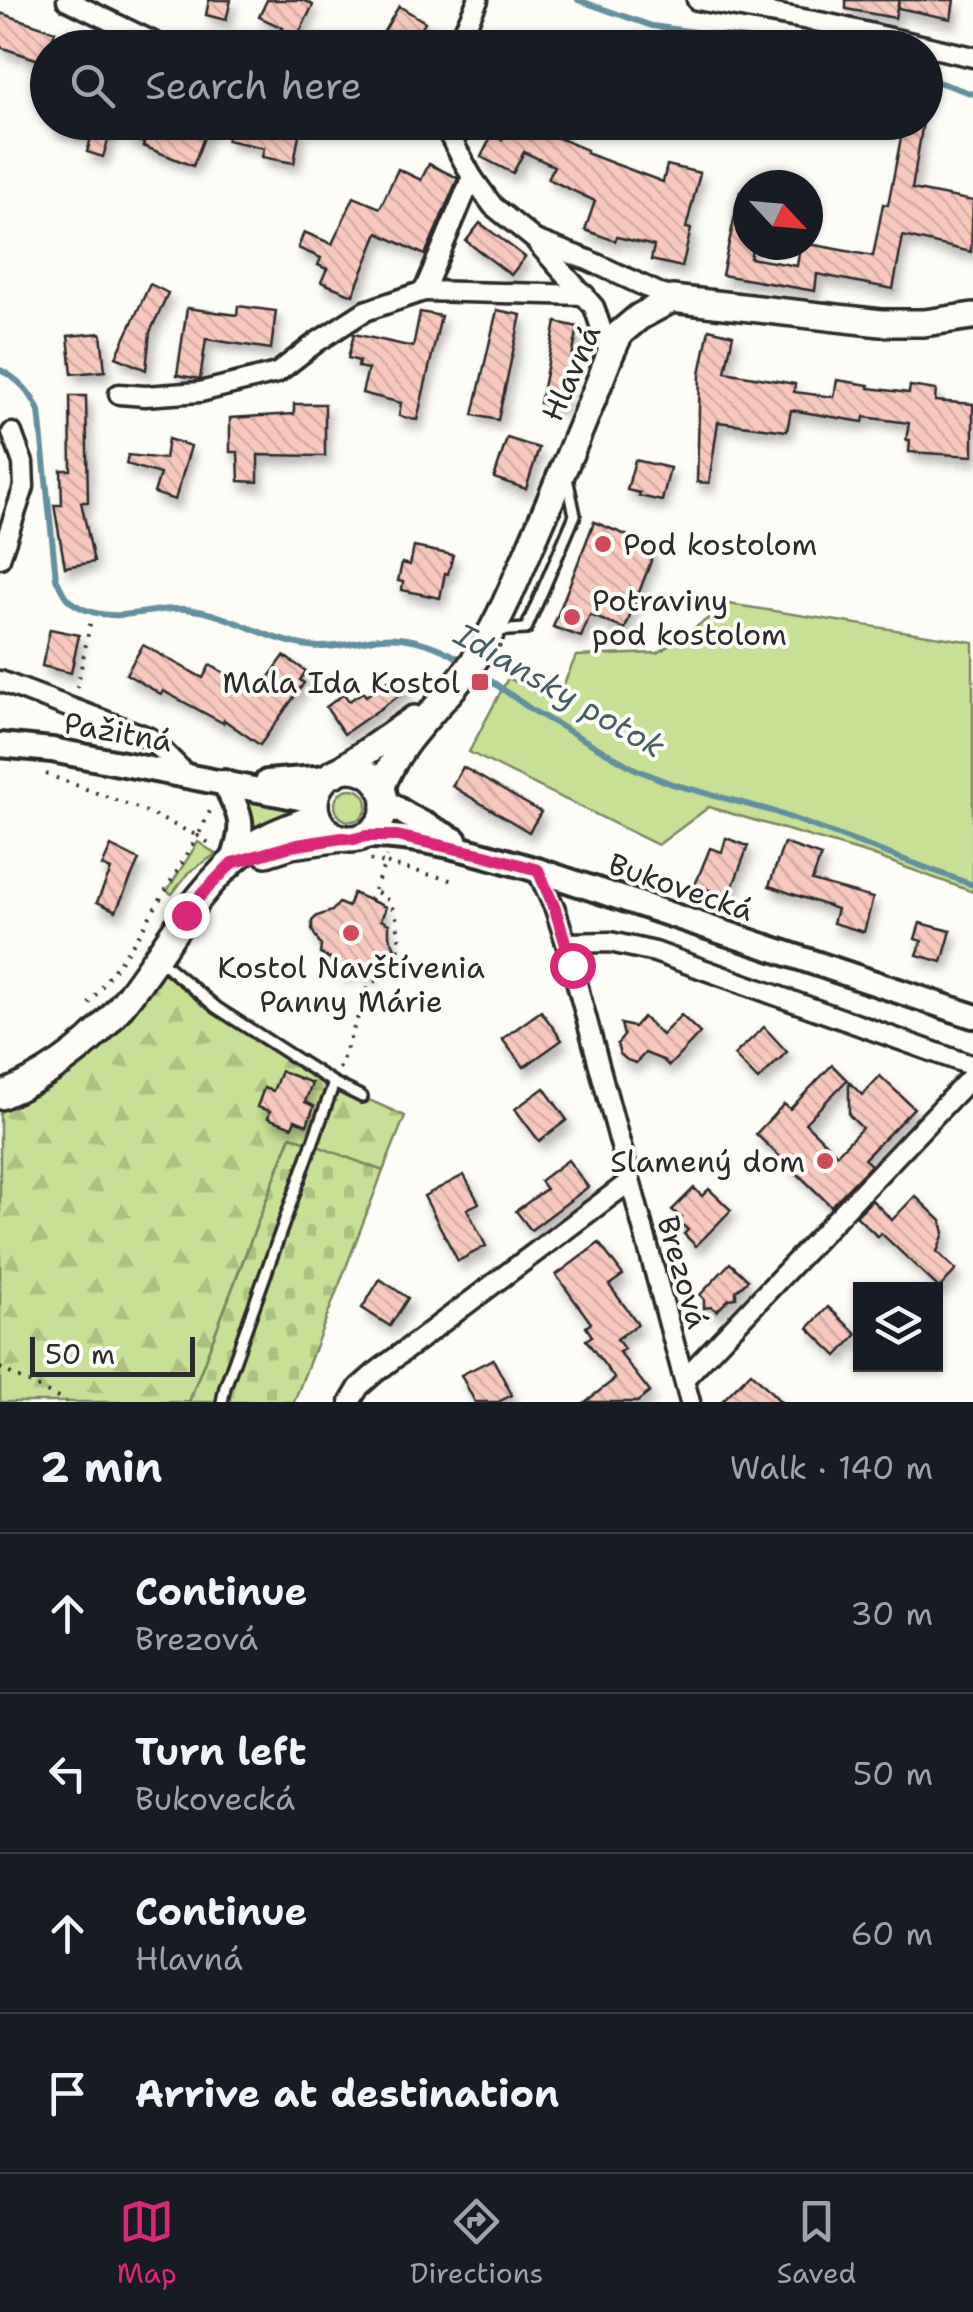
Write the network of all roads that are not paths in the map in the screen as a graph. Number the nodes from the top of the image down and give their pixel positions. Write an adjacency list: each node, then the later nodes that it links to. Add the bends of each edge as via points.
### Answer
1 (67, 0): 4 (street)
2 (478, 0): 5 (street)
3 (696, 0): 6 (street)
4 (129, 30)
5 (464, 30)
6 (859, 30)
7 (943, 50): 8 (street)
8 (973, 57)
9 (452, 140): 10 (street)
10 (472, 177): 11 (street, via 493,206); 12 (street)
11 (535, 240): 13 (street); 14 (street)
12 (424, 292): 13 (street); 17 (street, via 365,311 276,373 200,392)
13 (584, 295): 16 (street)
14 (672, 299): 15 (main road, via 880,324); 16 (main road, Hlavná, via 620,334)
15 (971, 318)
16 (610, 355): 21 (main road, Hlavná, via 487,640 462,680)
17 (119, 394)
18 (12, 433): 19 (street, via 24,488)
19 (0, 558)
20 (0, 681): 24 (street, via 150,738)
21 (435, 706): 23 (main road, Hlavná); 26 (main road, Hlavná, via 395,756)
22 (0, 745): 24 (street, Pažitná)
23 (332, 775): 25 (street, Pažitná); 26 (main road, via 359,770); 27 (main road, Hlavná, via 317,792)
24 (187, 776): 25 (street, Pažitná)
25 (224, 782): 27 (street, Pažitná); 30 (street, via 242,824)
26 (382, 795): 28 (main road, Hlavná, via 382,819); 29 (street, via 406,815)
27 (316, 808): 28 (main road, via 331,834); 30 (main road)
28 (354, 837): 29 (street, Bukovecká, via 397,836); 30 (main road)
29 (485, 855): 31 (street, Bukovecká)
30 (232, 863): 33 (main road)
31 (538, 870): 32 (street, Brezová); 34 (street, Bukovecká)
32 (566, 943): 35 (street, via 610,942 655,952); 40 (street, Brezová)
33 (156, 957): 37 (lane, via 217,1008); 38 (main road, via 94,1036 48,1072)
34 (973, 1016)
35 (973, 1066)
36 (973, 1076): 41 (street)
37 (334, 1082): 39 (lane); 42 (lane)
38 (0, 1096)
39 (362, 1097)
40 (629, 1182): 41 (street, Brezová); 43 (street, via 374,1373)
41 (684, 1378): 44 (street, Brezová)
42 (222, 1402)
43 (350, 1402)
44 (690, 1402)

